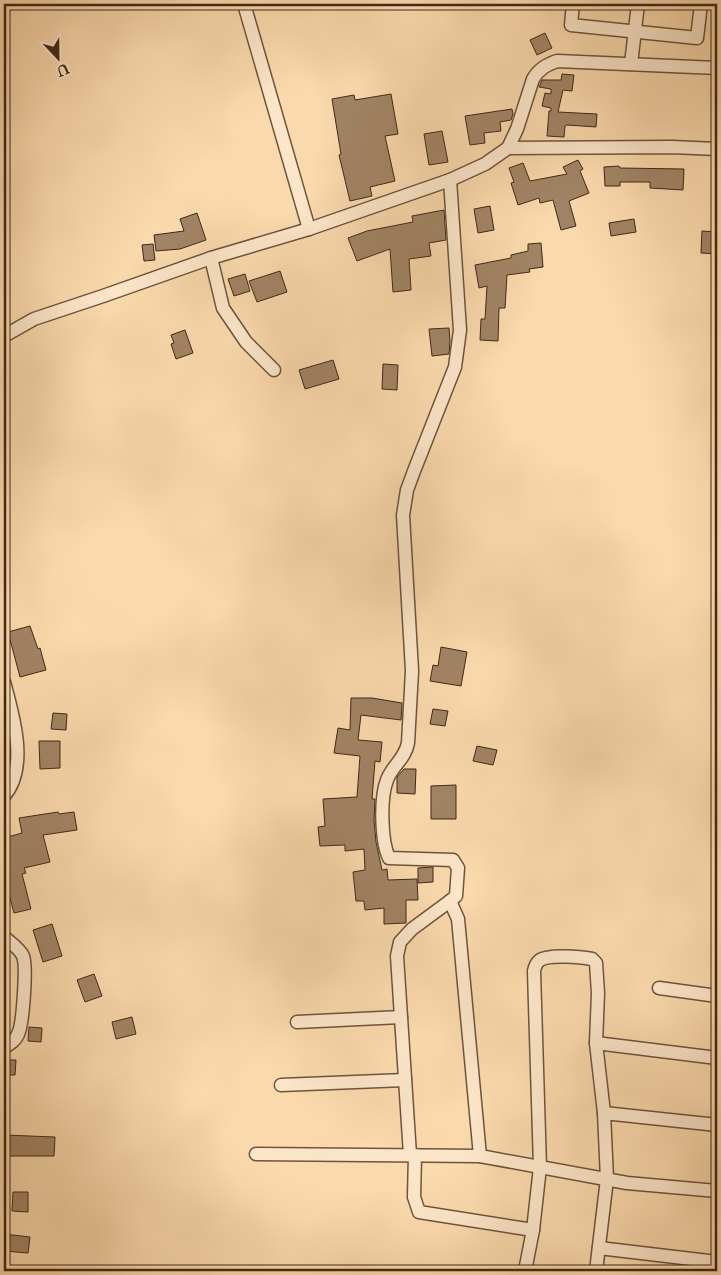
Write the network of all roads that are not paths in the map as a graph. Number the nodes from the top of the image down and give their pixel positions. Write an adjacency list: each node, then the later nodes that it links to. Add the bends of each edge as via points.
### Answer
1 (244, 4): 11 (street)
2 (574, 4): 5 (street, via 571,26)
3 (638, 4): 5 (street)
4 (701, 4): 5 (street, via 697,38)
5 (635, 32): 6 (street)
6 (631, 64): 7 (street); 8 (street, via 557,60 546,65 533,79)
7 (717, 68)
8 (508, 148): 9 (street); 10 (street, via 485,164)
9 (717, 149)
10 (450, 180): 11 (street); 17 (street, via 460,330 455,367 414,470 404,507 412,671 408,744 384,789 382,825 390,858 453,860 458,868 456,896)
11 (309, 229): 12 (street)
12 (211, 258): 13 (street, via 34,319); 14 (street, via 223,308 246,342)
13 (4, 336)
14 (274, 370)
15 (4, 682): 16 (street, via 14,719 17,752 12,785)
16 (4, 796)
17 (450, 900): 21 (street, via 400,942 397,956); 32 (street, via 458,919)
18 (4, 937): 24 (street, via 22,954 25,965 19,1034)
19 (659, 988): 20 (street)
20 (717, 996)
21 (401, 1018): 22 (street); 26 (street)
22 (297, 1022)
23 (596, 1043): 25 (street); 28 (street); 33 (street, via 596,963 583,958 541,959 534,971)
24 (4, 1047)
25 (717, 1058)
26 (405, 1080): 27 (street); 31 (street)
27 (281, 1085)
28 (604, 1113): 29 (street); 34 (street)
29 (717, 1126)
30 (256, 1154): 31 (street)
31 (412, 1155): 32 (street); 36 (street, via 414,1197 419,1212)
32 (480, 1156): 33 (street)
33 (540, 1167): 34 (street); 36 (street)
34 (607, 1179): 35 (street); 37 (street)
35 (717, 1192)
36 (533, 1230): 40 (street)
37 (599, 1248): 39 (street); 41 (street)
38 (717, 1262): 39 (street)
39 (699, 1266)
40 (525, 1271)
41 (596, 1271)

